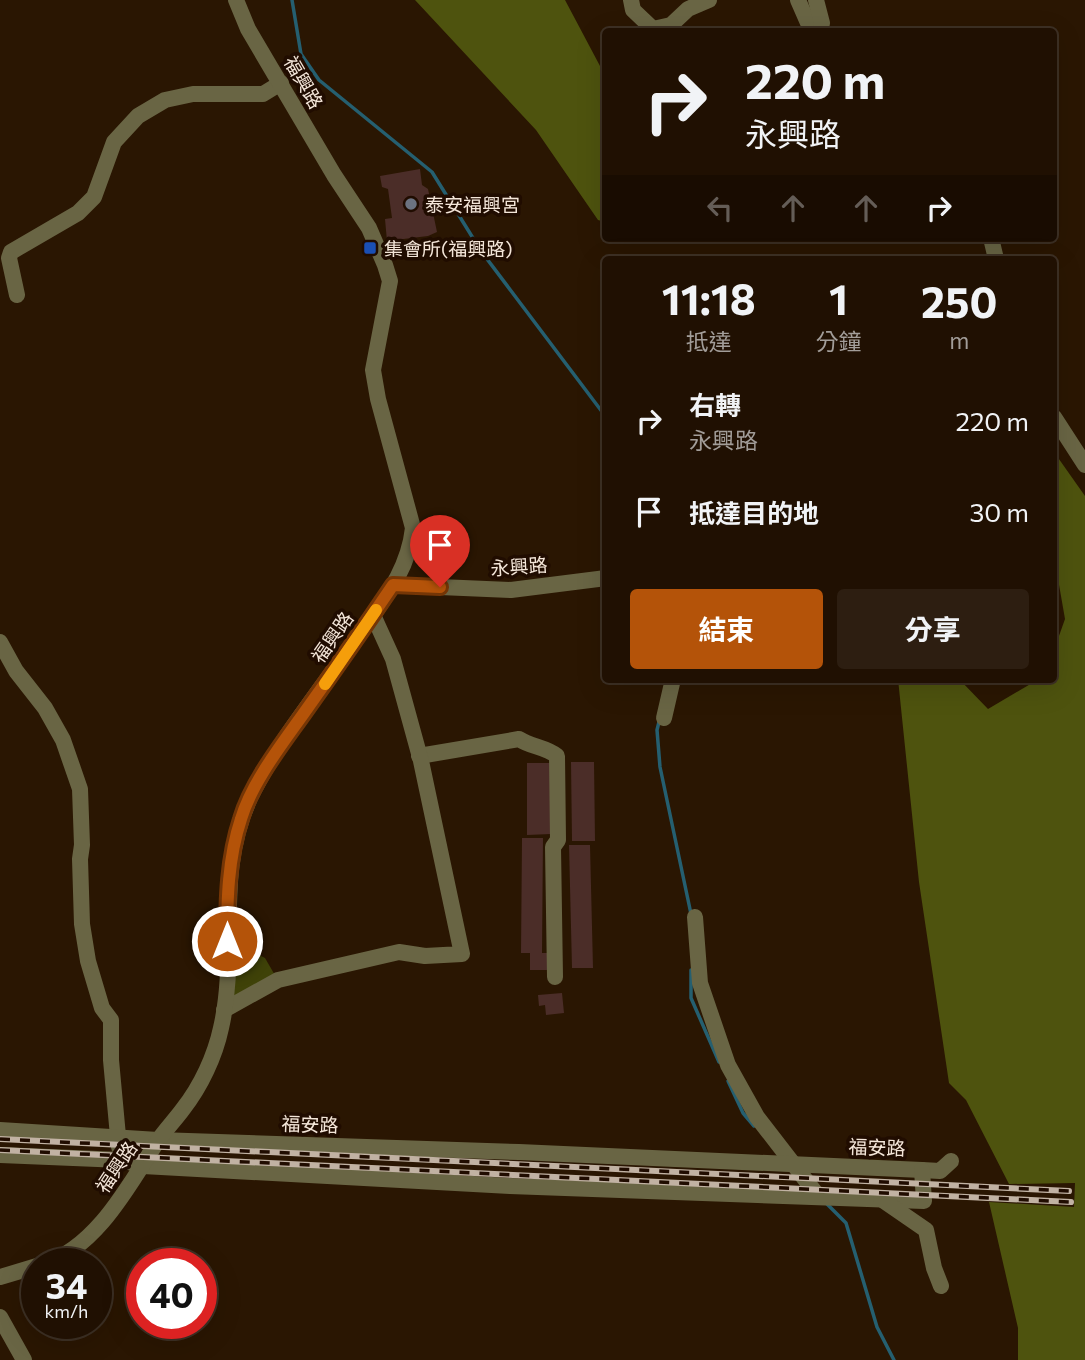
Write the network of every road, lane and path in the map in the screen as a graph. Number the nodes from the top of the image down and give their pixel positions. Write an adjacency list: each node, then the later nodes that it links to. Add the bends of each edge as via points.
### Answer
1 (236, 0): 10 (street, 福興路)
2 (631, 0): 6 (street, via 633,10)
3 (709, 0): 7 (street, via 688,9 671,25)
4 (798, 0): 8 (street)
5 (816, 0): 9 (street)
6 (652, 28)
7 (658, 28)
8 (810, 28)
9 (820, 28)
10 (281, 83): 11 (street, via 262,94 193,94 165,100 138,116 114,142 94,197 78,214 11,252); 15 (street, 福興路, via 369,228 390,281 373,370 413,528 411,550)
11 (17, 295)
12 (1057, 422): 13 (street)
13 (1085, 465)
14 (602, 579): 15 (street, 永興路, via 511,590)
15 (393, 585): 16 (street, 福興路)
16 (373, 615): 20 (street, via 393,659); 23 (street, 福興路, via 281,747 241,818 227,895)
17 (0, 642): 25 (street, via 63,740 80,789 82,924 102,1008 111,1020)
18 (672, 683): 19 (street)
19 (663, 718)
20 (419, 755): 22 (street, via 519,739 557,756); 23 (street, via 463,954 399,952 278,980)
21 (695, 916): 30 (street, via 700,983 728,1065 757,1117)
22 (555, 977)
23 (224, 1010): 26 (street, 福興路, via 200,1082)
24 (0, 1130): 25 (street, 福安路)
25 (118, 1137): 26 (street, 福安路); 28 (street)
26 (159, 1140): 30 (street, 福安路); 32 (street, 福興路)
27 (0, 1155): 28 (street)
28 (122, 1160): 32 (street, via 126,1169)
29 (951, 1161): 31 (street, via 940,1171)
30 (796, 1165): 31 (street, 福安路); 33 (street)
31 (922, 1170): 34 (street, 福安路, via 924,1201)
32 (139, 1172): 33 (street, 福安路); 35 (street, 福興路, via 104,1221)
33 (818, 1196): 34 (street, 福安路)
34 (881, 1199): 38 (street, via 926,1230)
35 (72, 1248)
36 (21, 1271): 37 (street)
37 (0, 1277)
38 (941, 1286)
39 (0, 1317): 40 (street)
40 (24, 1360)

